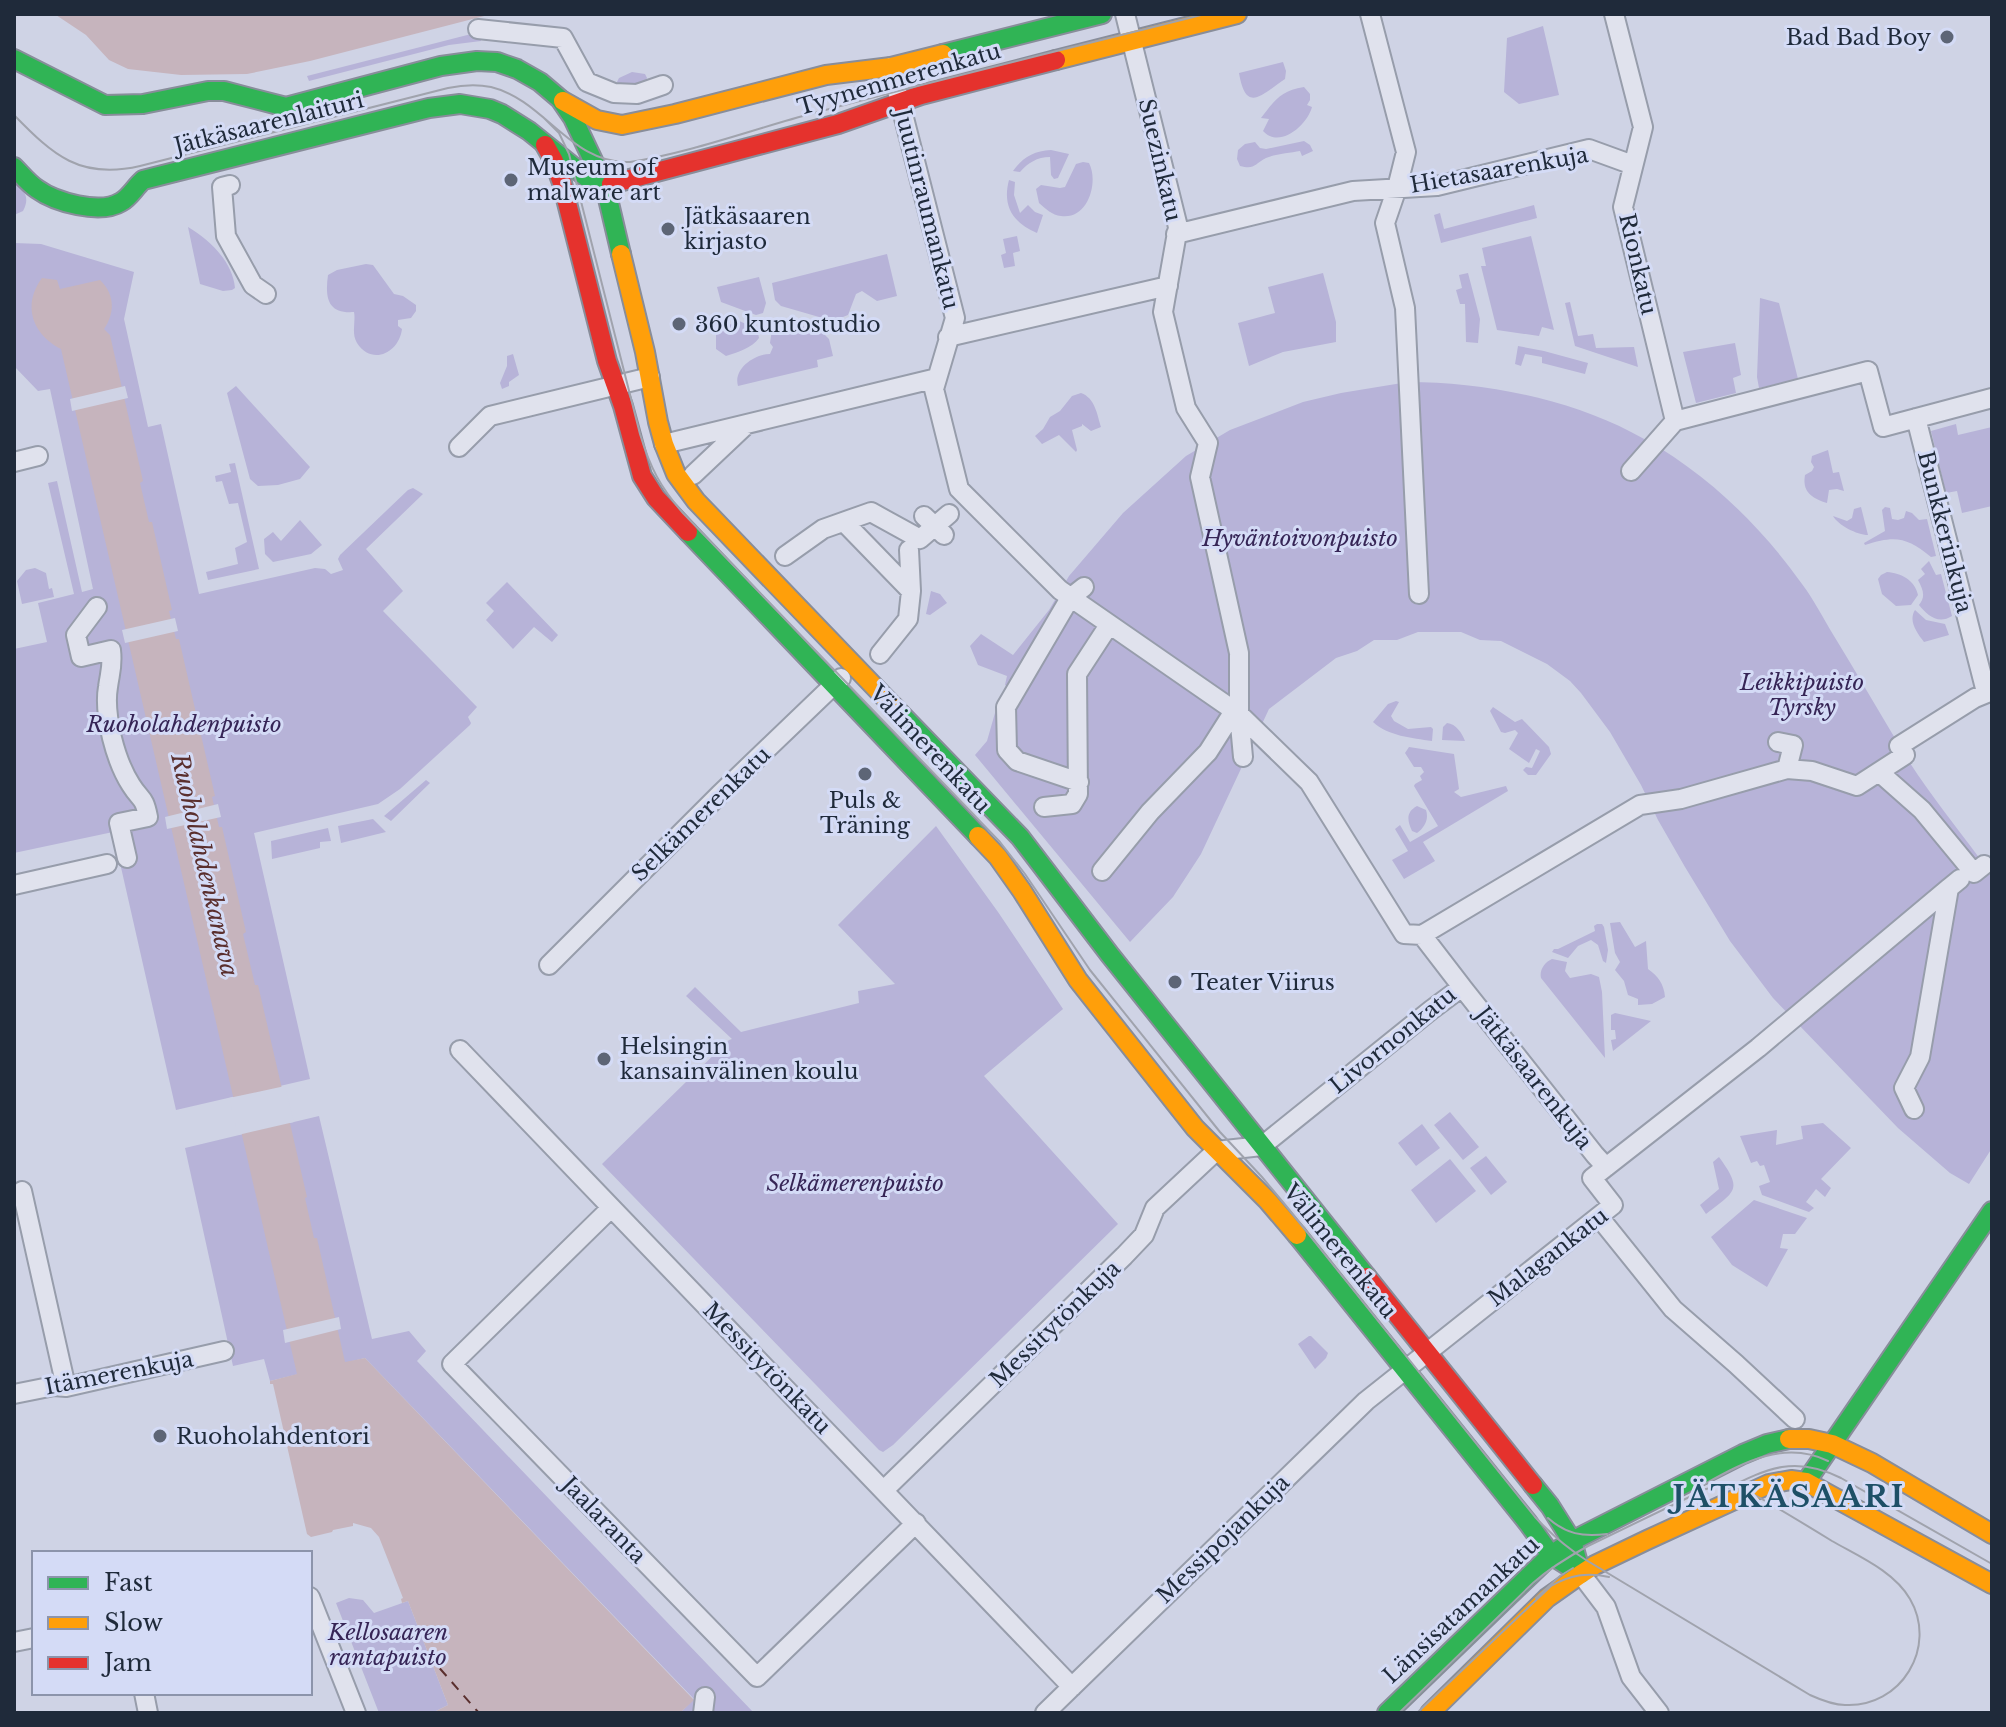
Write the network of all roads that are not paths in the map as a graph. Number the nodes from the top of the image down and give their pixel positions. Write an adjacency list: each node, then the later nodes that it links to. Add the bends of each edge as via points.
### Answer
1 (1102, 14): 9 (street, Tyynenmerenkatu)
2 (1125, 14): 7 (street, Suezinkatu)
3 (1237, 14): 7 (street, Tyynenmerenkatu)
4 (1370, 14): 21 (street, via 1406,152)
5 (1614, 14): 16 (street, Rionkatu, via 1643,127)
6 (478, 29): 10 (street, via 563,38 587,82 614,93 637,94)
7 (1132, 40): 12 (street, Tyynenmerenkatu); 23 (street, Suezinkatu)
8 (14, 59): 11 (street, Jätkäsaarenlaituri, via 105,105 224,91 286,107 477,61 517,69)
9 (891, 67): 12 (street, Juutinraumankatu); 13 (street, Tyynenmerenkatu, via 826,75)
10 (663, 85)
11 (560, 99): 13 (street, Tyynenmerenkatu, via 597,120); 15 (street, Jätkäsaarenlaituri)
12 (900, 102): 20 (street, Tyynenmerenkatu, via 838,124); 26 (street, Juutinraumankatu, via 955,318)
13 (622, 125): 15 (street, Tyynenmerenkatu)
14 (545, 145): 17 (street, Jätkäsaarenlaituri, via 500,113 455,104 143,180 113,205 84,206 53,197); 18 (street); 22 (street, Välimerenkatu)
15 (590, 153): 18 (street, Tyynenmerenkatu); 20 (street, Jätkäsaarenlaituri)
16 (1633, 165): 21 (street, Hietasaarenkuja, via 1589,149 1437,186); 32 (street, Rionkatu, via 1623,207)
17 (14, 167)
18 (578, 172): 20 (street); 22 (street, Tyynenmerenkatu)
19 (225, 184): 25 (street, via 226,236 253,285)
20 (605, 186): 27 (street, Jätkäsaarenlaituri)
21 (1397, 188): 23 (street, Hietasaarenkuja, via 1353,191); 46 (street, via 1385,223 1405,308)
22 (569, 212): 29 (street, Välimerenkatu)
23 (1176, 234): 24 (street, Suezinkatu)
24 (1168, 286): 26 (street); 53 (street, Suezinkatu, via 1163,312 1186,408 1208,443 1200,477 1239,653)
25 (266, 294)
26 (948, 337): 28 (street, Juutinraumankatu)
27 (650, 377): 29 (street); 34 (street)
28 (937, 378): 33 (street); 45 (street, Juutinraumankatu, via 934,389 959,489)
29 (616, 385): 35 (street, via 490,416); 51 (street, Välimerenkatu, via 642,476 656,498)
30 (1992, 398): 31 (street)
31 (1916, 418): 32 (street, via 1883,427 1868,371); 52 (street, Bunkkerinkuja)
32 (1675, 421): 38 (street)
33 (749, 422): 34 (street); 39 (street)
34 (664, 444): 50 (street, Välimerenkatu, via 676,474 696,501)
35 (459, 447)
36 (38, 456): 37 (street)
37 (14, 462)
38 (1631, 471)
39 (693, 475)
40 (949, 514): 41 (street, via 920,539 864,509)
41 (844, 522): 43 (street, via 823,529); 44 (street, via 860,549)
42 (909, 550): 44 (street)
43 (785, 556)
44 (911, 591): 49 (street, via 910,622)
45 (1072, 592): 48 (street, Juutinraumankatu); 58 (street, via 1006,707 1007,750 1017,761)
46 (1419, 594)
47 (98, 609): 60 (street, via 76,635 81,657 111,650 106,704 112,737 120,765 145,801 148,817 119,823)
48 (1109, 625): 53 (street, Juutinraumankatu); 58 (street, via 1077,674)
49 (880, 654)
50 (855, 665): 51 (street, Selkämerenkatu); 70 (street, Välimerenkatu, via 1039,860)
51 (835, 684): 66 (street, Selkämerenkatu); 71 (street, Välimerenkatu, via 998,857 1078,980)
52 (1989, 691): 57 (street, via 1902,750)
53 (1236, 712): 55 (street); 63 (street, via 1208,752); 65 (street, Juutinraumankatu, via 1309,782 1404,934)
54 (1778, 742): 56 (street, via 1793,745)
55 (1243, 757)
56 (1787, 769): 57 (street, via 1857,786); 65 (street, via 1640,805)
57 (1879, 772): 62 (street, via 1922,810 1974,873)
58 (1079, 782): 59 (street, via 1072,804)
59 (1044, 807)
60 (127, 858)
61 (107, 864): 64 (street)
62 (1984, 865)
63 (1102, 871)
64 (14, 885)
65 (1422, 935): 67 (street, Livornonkatu)
66 (549, 965)
67 (1462, 987): 70 (street, Livornonkatu); 72 (street, Jätkäsaarenkuja)
68 (460, 1050): 74 (street, Messitytönkatu)
69 (1914, 1109): 72 (street, via 1904,1088 1920,1057 1954,884)
70 (1262, 1146): 71 (street); 78 (street, Välimerenkatu)
71 (1216, 1151): 79 (street, Välimerenkatu, via 1265,1196); 85 (street, Messitytönkuja, via 1155,1208 1144,1235 1124,1256)
72 (1606, 1167): 76 (street, Malagankatu, via 1592,1178 1613,1205)
73 (22, 1191): 80 (street)
74 (611, 1208): 85 (street, Messitytönkatu); 86 (street, Jaalaranta, via 452,1364 757,1677)
75 (1992, 1211): 83 (street)
76 (1599, 1217): 78 (street, Malagankatu); 82 (street, via 1673,1309)
77 (224, 1351): 80 (street, Itämerenkuja)
78 (1427, 1352): 79 (street, Malagankatu); 88 (street, Välimerenkatu)
79 (1404, 1369): 89 (street, Välimerenkatu); 93 (street, Messipojankuja)
80 (66, 1387): 81 (street, Itämerenkuja)
81 (14, 1394)
82 (1795, 1419)
83 (1832, 1444): 84 (street); 87 (street, Länsisatamankatu); 88 (street, Länsisatamankatu, via 1798,1439 1767,1444)
84 (1806, 1482): 90 (street, via 1757,1488); 91 (street)
85 (884, 1490): 86 (street, Messitytönkatu)
86 (916, 1523): 93 (street, Messitytönkatu)
87 (1992, 1534)
88 (1572, 1541): 89 (street, Länsisatamankatu); 90 (street, Välimerenkatu)
89 (1551, 1555): 90 (street, Välimerenkatu); 96 (street, Länsisatamankatu)
90 (1581, 1574): 97 (street, via 1547,1598); 98 (street, via 1606,1607 1631,1677)
91 (1992, 1584)
92 (312, 1602): 94 (street)
93 (1072, 1687): 95 (street, Messipojankuja)
94 (356, 1713)
95 (1045, 1713)
96 (1387, 1713)
97 (1430, 1713)
98 (1659, 1713)

